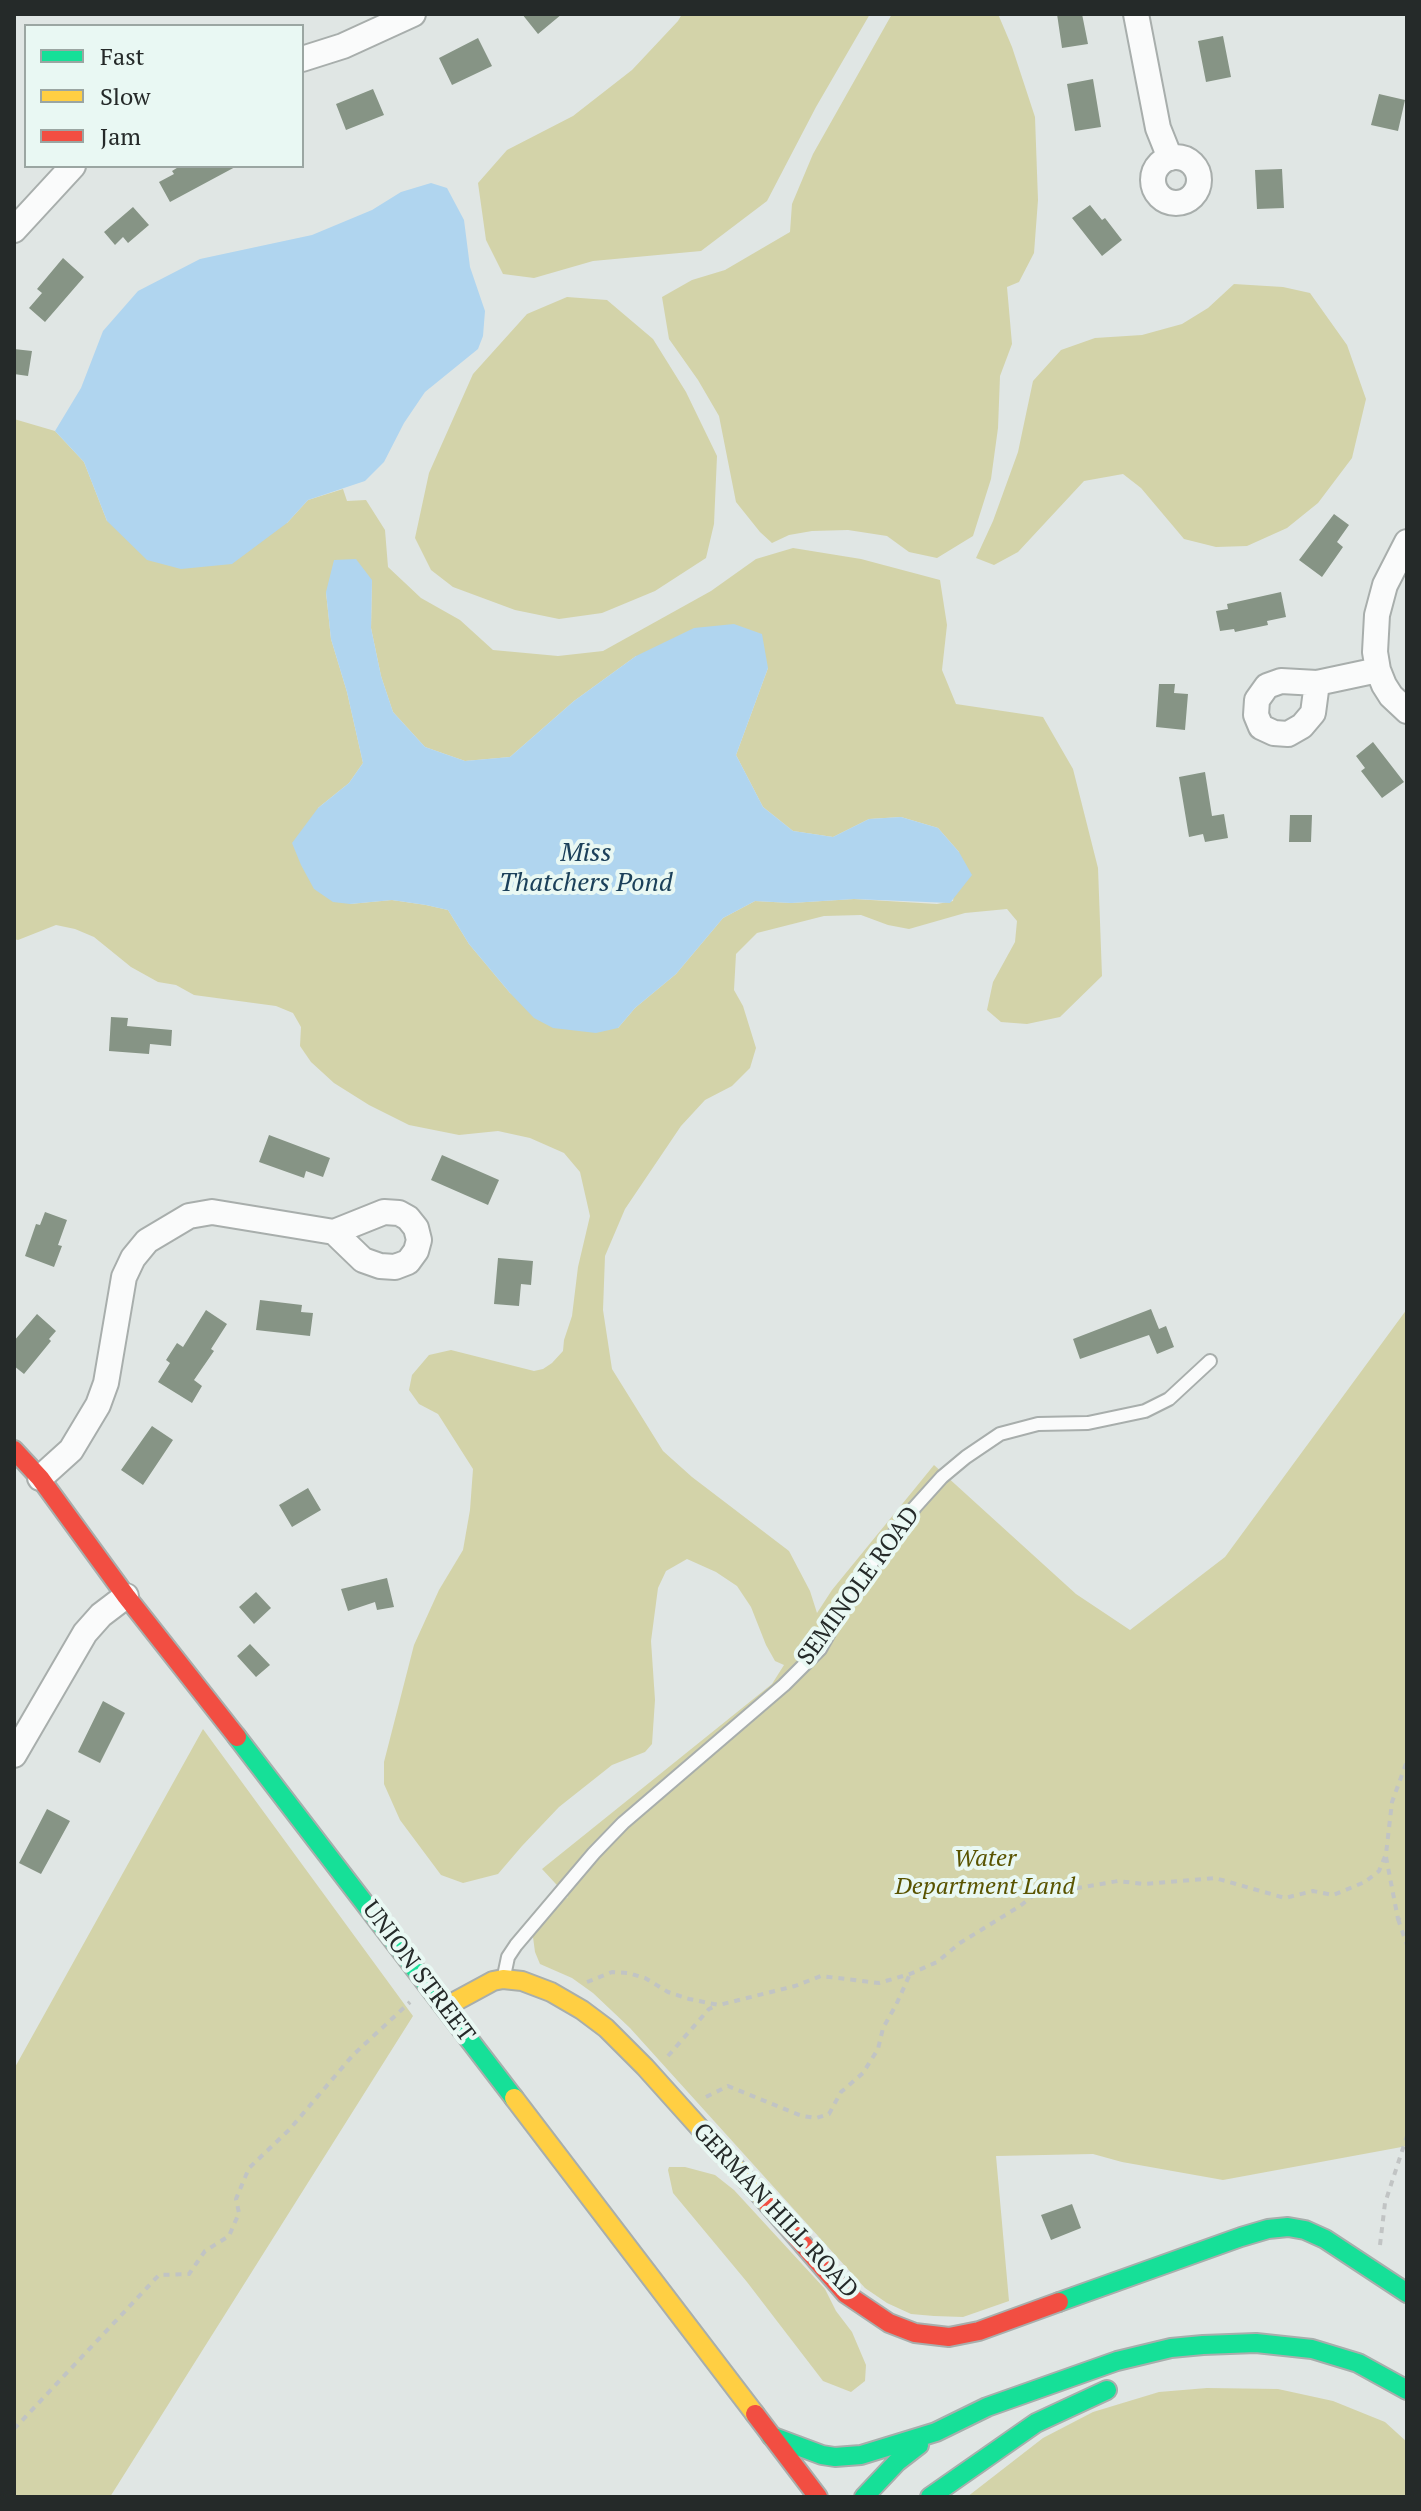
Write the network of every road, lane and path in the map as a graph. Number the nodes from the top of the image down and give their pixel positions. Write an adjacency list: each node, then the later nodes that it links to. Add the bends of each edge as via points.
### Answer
1 (413, 14): 3 (street)
2 (1136, 14): 5 (street, via 1158,128)
3 (379, 21): 4 (street, via 343,46)
4 (304, 58)
5 (1170, 158)
6 (71, 168): 7 (street)
7 (14, 230)
8 (1407, 542): 9 (street, via 1385,585 1377,615)
9 (1378, 670): 10 (street); 11 (street, via 1391,696)
10 (1317, 683)
11 (1407, 711)
12 (334, 1232): 15 (street, via 212,1212 189,1216 147,1241 124,1277 98,1405 71,1450)
13 (1210, 1361): 24 (lane, SEMINOLE ROAD, via 1169,1399 1145,1411 1000,1434 942,1477 859,1579 820,1649 594,1853 516,1945)
14 (14, 1450): 15 (main road, UNION STREET)
15 (40, 1478): 16 (main road, UNION STREET)
16 (126, 1596): 17 (street, via 85,1633); 25 (main road, UNION STREET)
17 (14, 1755)
18 (1407, 1761): 19 (path, via 1392,1802)
19 (1386, 1854): 20 (path); 23 (path, via 1379,1871 1365,1882 1333,1895 1313,1891 1285,1898 1215,1878 1047,1890)
20 (1398, 1919): 21 (path); 22 (path)
21 (1407, 1922)
22 (1407, 1945)
23 (910, 1974): 27 (path, via 879,1983 821,1976); 30 (path, via 878,2049 829,2114 802,2116 728,2086)
24 (503, 1979): 26 (main road, GERMAN HILL ROAD); 28 (main road)
25 (431, 1989): 28 (main road, UNION STREET); 36 (path, via 403,2007 353,2055 249,2168 229,2236 205,2251 189,2274 159,2275)
26 (561, 1997): 27 (path, via 612,1972); 29 (main road, GERMAN HILL ROAD, via 606,2028)
27 (719, 2005): 29 (path, via 709,2009 675,2050)
28 (445, 2007): 38 (main road, UNION STREET)
29 (647, 2069): 30 (main road, GERMAN HILL ROAD)
30 (683, 2111): 32 (main road, GERMAN HILL ROAD, via 846,2294 889,2323 915,2333 949,2337 979,2331 1268,2229 1305,2230)
31 (1407, 2136): 32 (path, via 1385,2203)
32 (1377, 2273): 33 (main road, GERMAN HILL ROAD)
33 (1407, 2293)
34 (1127, 2384): 39 (main road, via 1036,2423)
35 (1407, 2390): 37 (main road, via 1358,2363 1312,2349 1203,2345 1145,2353 1091,2369)
36 (14, 2429)
37 (936, 2432): 38 (main road, via 848,2457 807,2451); 41 (main road)
38 (771, 2436): 40 (main road, UNION STREET)
39 (949, 2489): 42 (main road)
40 (818, 2497)
41 (864, 2497)
42 (930, 2497)

